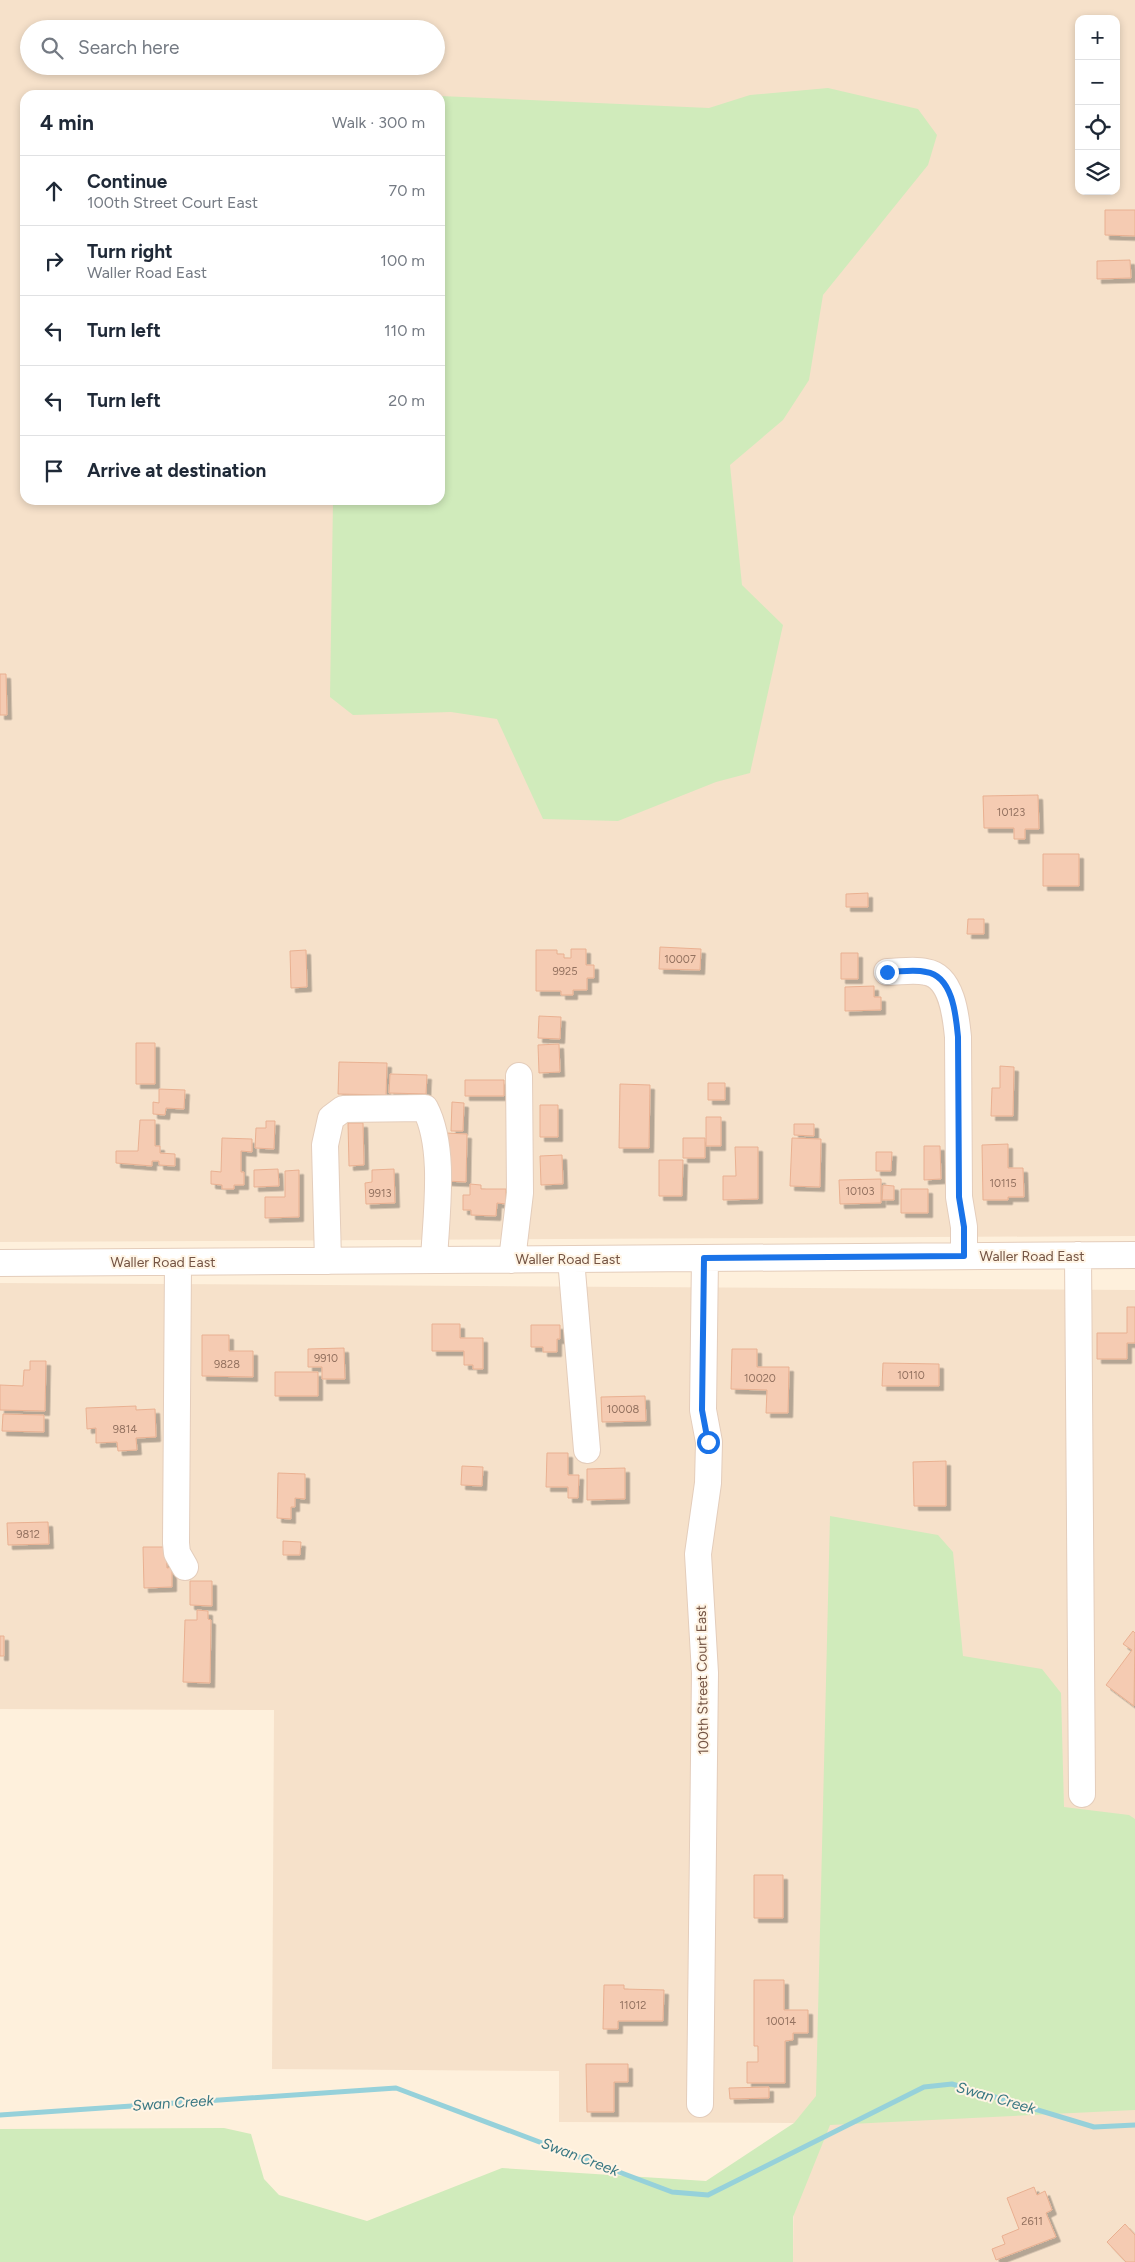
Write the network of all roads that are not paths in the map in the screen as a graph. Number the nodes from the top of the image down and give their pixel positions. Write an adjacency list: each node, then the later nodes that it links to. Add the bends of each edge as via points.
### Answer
1 (887, 972): 4 (street, via 936,975 946,988 955,1011 959,1197)
2 (519, 1076): 9 (street, via 520,1193)
3 (1135, 1255): 5 (street, Waller Road East)
4 (964, 1256): 5 (street, Waller Road East); 6 (street, Waller Road East)
5 (1078, 1256): 15 (street)
6 (704, 1258): 7 (street, Waller Road East); 16 (street, 100th Street Court East, via 702,1410 708,1450 708,1483 698,1554 705,1673)
7 (571, 1259): 9 (street, Waller Road East); 13 (street)
8 (434, 1260): 9 (street, Waller Road East); 10 (street, Waller Road East); 10 (street, via 438,1147 432,1122 425,1108 370,1108 343,1109 331,1118 325,1145)
9 (512, 1260)
10 (328, 1261): 11 (street, Waller Road East)
11 (178, 1262): 12 (street, Waller Road East); 14 (street, via 176,1553)
12 (0, 1263)
13 (586, 1450)
14 (185, 1567)
15 (1082, 1794)
16 (700, 2104)

